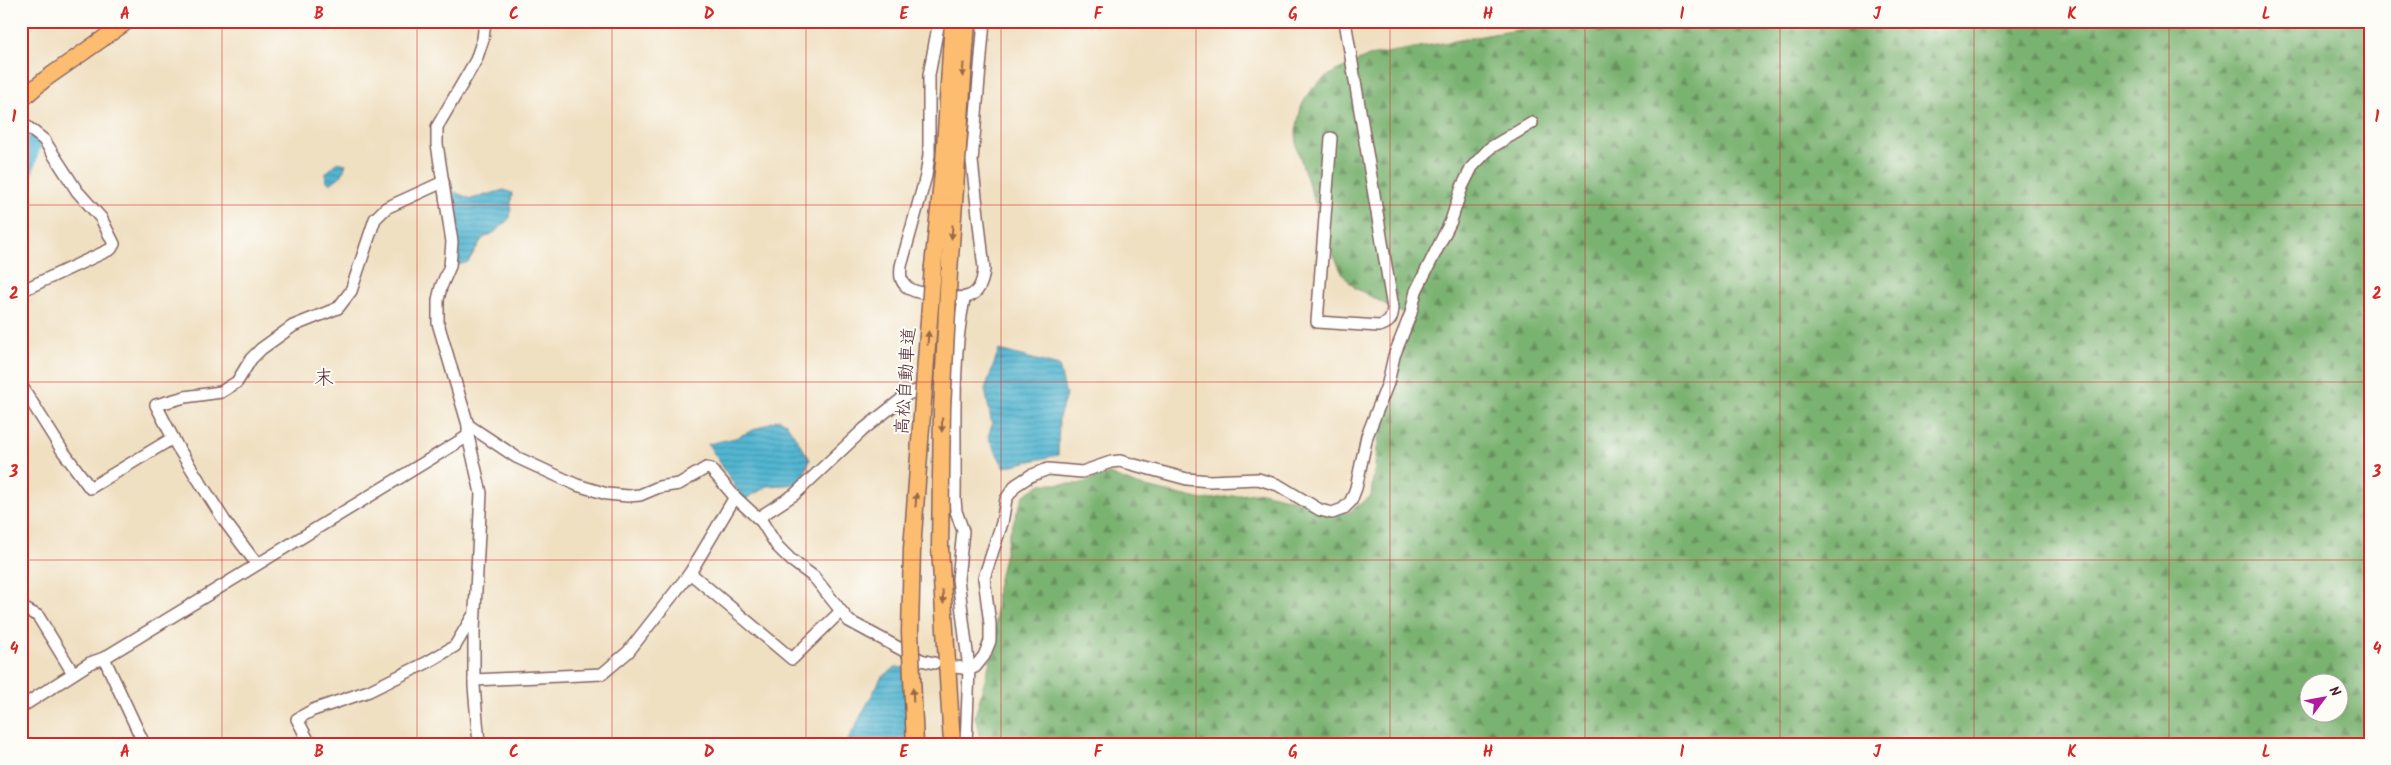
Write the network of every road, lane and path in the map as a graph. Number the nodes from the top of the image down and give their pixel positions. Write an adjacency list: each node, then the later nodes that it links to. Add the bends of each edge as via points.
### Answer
1 (128, 21): 8 (main road)
2 (939, 21): 14 (street, via 929,75 926,176 900,279 917,292)
3 (967, 21): 37 (highway, one-way to 37, bridge, via 942,409 940,548)
4 (984, 21): 14 (street, via 972,161 983,282 976,293)
5 (1346, 21): 11 (street, via 1393,308 1392,318 1379,326 1316,322)
6 (487, 22): 12 (street, via 476,60 437,127)
7 (952, 25): 36 (highway, 高松自動車道, one-way to 7, bridge, via 910,632 912,549 944,163)
8 (21, 100)
9 (21, 122): 13 (street, via 44,140 77,191 101,218 114,244 111,249)
10 (1532, 122): 29 (street, via 1490,148 1472,167 1462,187 1451,221 1416,291 1388,383 1367,436 1356,488 1343,509 1332,513 1320,510 1278,486 1258,479 1187,479 1120,461 1082,472 1048,470 1030,476 1006,499 1002,523 984,578 990,641 984,656)
11 (1331, 138)
12 (443, 182): 17 (street, via 452,250 438,300 438,323); 18 (street, via 386,208 375,219 351,291 338,308 293,326 250,359 237,382 221,392 156,405)
13 (21, 291)
14 (964, 299): 16 (street)
15 (21, 385): 18 (street, via 90,488)
16 (956, 393): 20 (street, via 916,391 908,394 864,429 795,494); 29 (street, via 955,499 962,531 958,579)
17 (468, 431): 19 (street, via 516,457 600,492 640,495 659,487 680,484 706,468 711,469); 21 (street); 24 (street, via 481,493)
18 (173, 438): 21 (street, via 226,523)
19 (736, 497): 20 (street); 22 (street, via 726,525)
20 (758, 518): 25 (street, via 776,546 814,577 830,594)
21 (256, 563): 26 (street)
22 (690, 573): 25 (street, via 792,659); 31 (street, via 628,652 602,674)
23 (21, 607): 30 (street, via 38,616)
24 (477, 608): 31 (street); 34 (street, via 455,646 369,691 297,718)
25 (840, 612): 27 (street, via 860,629 921,660)
26 (104, 658): 30 (street); 33 (street)
27 (934, 663)
28 (956, 667): 29 (street)
29 (969, 669): 38 (street)
30 (73, 674): 32 (street)
31 (474, 680): 35 (street)
32 (21, 707)
33 (144, 744)
34 (310, 744)
35 (480, 744)
36 (915, 744)
37 (952, 744)
38 (966, 744)

